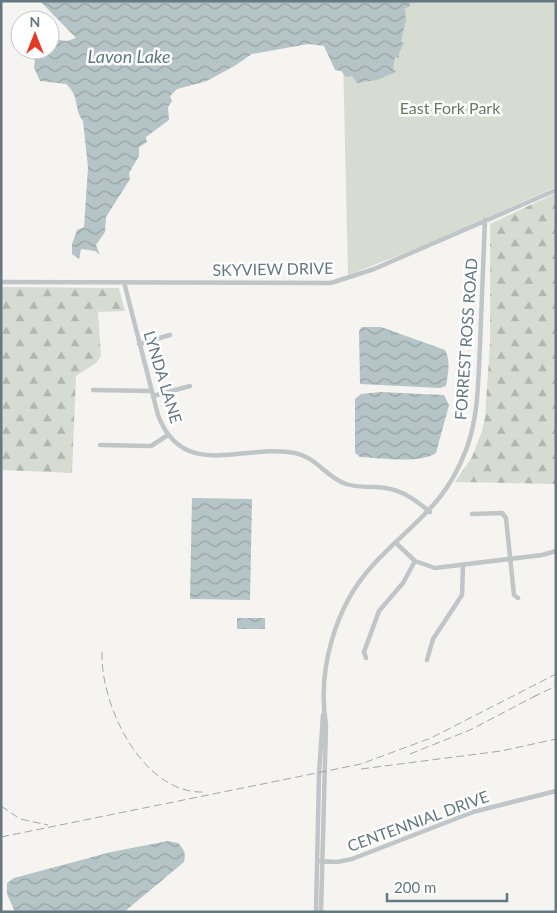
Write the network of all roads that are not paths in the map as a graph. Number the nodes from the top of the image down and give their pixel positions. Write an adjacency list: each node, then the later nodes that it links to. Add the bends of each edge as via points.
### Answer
1 (556, 190): 2 (street, SKYVIEW DRIVE)
2 (485, 220): 4 (street, SKYVIEW DRIVE, via 374,269 331,283); 13 (street, FORREST ROSS ROAD, via 474,422 460,465)
3 (1, 282): 4 (street, SKYVIEW DRIVE)
4 (124, 282): 6 (street, LYNDA LANE)
5 (170, 335): 6 (street)
6 (139, 344): 9 (street, LYNDA LANE)
7 (190, 386): 10 (street)
8 (93, 390): 9 (street)
9 (151, 391): 10 (street, LYNDA LANE)
10 (153, 396): 11 (street, LYNDA LANE)
11 (168, 436): 12 (street, via 151,446); 13 (street, LYNDA LANE, via 204,456 261,450 302,454 346,484 397,489)
12 (100, 445)
13 (430, 512): 15 (street, FORREST ROSS ROAD)
14 (472, 514): 17 (street, via 502,513 506,518)
15 (396, 543): 18 (street); 23 (street, FORREST ROSS ROAD, via 365,575 339,619 328,658)
16 (556, 551): 17 (street)
17 (510, 559): 19 (street); 20 (street, via 514,595)
18 (414, 561): 19 (street, via 435,568); 21 (street, via 403,583 379,611 364,652)
19 (463, 566): 22 (street, via 462,595 433,639)
20 (518, 598)
21 (366, 658)
22 (427, 660)
23 (324, 711): 25 (street, FORREST ROSS ROAD); 25 (street, via 319,774)
24 (556, 791): 25 (street, CENTENNIAL DRIVE, via 473,812 352,859)
25 (320, 861): 26 (street); 27 (street)
26 (316, 912)
27 (321, 912)

